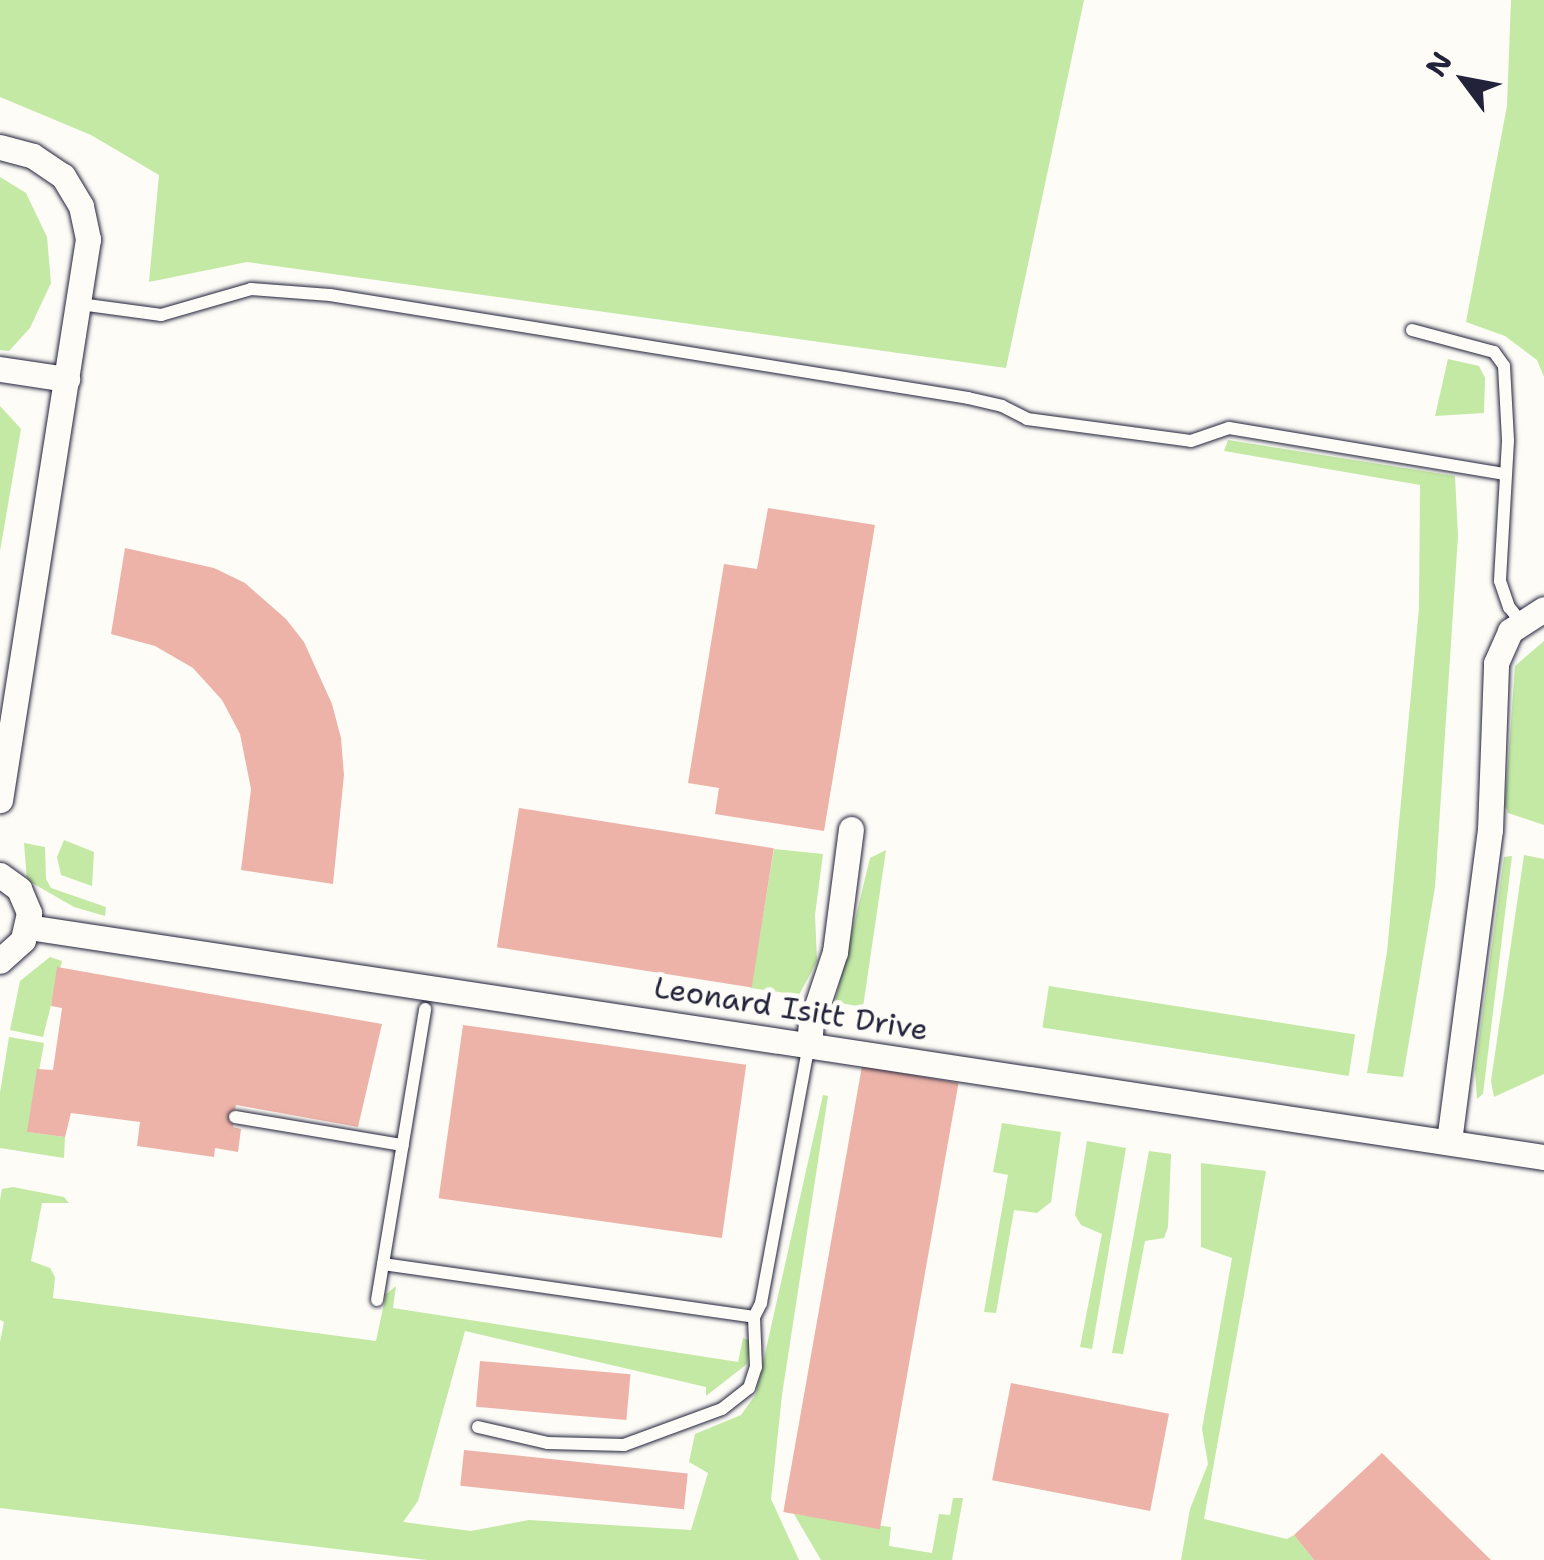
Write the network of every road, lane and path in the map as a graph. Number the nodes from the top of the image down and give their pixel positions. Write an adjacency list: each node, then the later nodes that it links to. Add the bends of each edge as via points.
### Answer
1 (0, 147): 2 (street, via 50,166 82,206 88,239)
2 (80, 304): 5 (street); 6 (lane, via 161,315 251,289 330,295 968,398 1027,419 1191,441 1229,428)
3 (1412, 330): 6 (lane, via 1494,352 1504,366)
4 (0, 369): 5 (street)
5 (66, 378): 9 (street)
6 (1505, 474): 8 (lane, via 1500,581)
7 (1544, 609): 8 (street)
8 (1520, 622): 17 (street, via 1496,663 1490,830)
9 (0, 800)
10 (851, 829): 15 (street, via 836,952)
11 (0, 875): 12 (street, via 26,900)
12 (28, 927): 13 (street, via 14,952); 15 (street, Leonard Isitt Drive)
13 (0, 960)
14 (425, 1009): 18 (lane)
15 (809, 1045): 17 (street, Leonard Isitt Drive); 22 (lane)
16 (235, 1117): 18 (lane)
17 (1449, 1141): 19 (street, Leonard Isitt Drive)
18 (402, 1145): 20 (lane)
19 (1544, 1158)
20 (382, 1264): 21 (lane); 22 (lane)
21 (377, 1300)
22 (754, 1317): 23 (lane, via 752,1378 722,1409 624,1445 548,1443)
23 (478, 1427)

